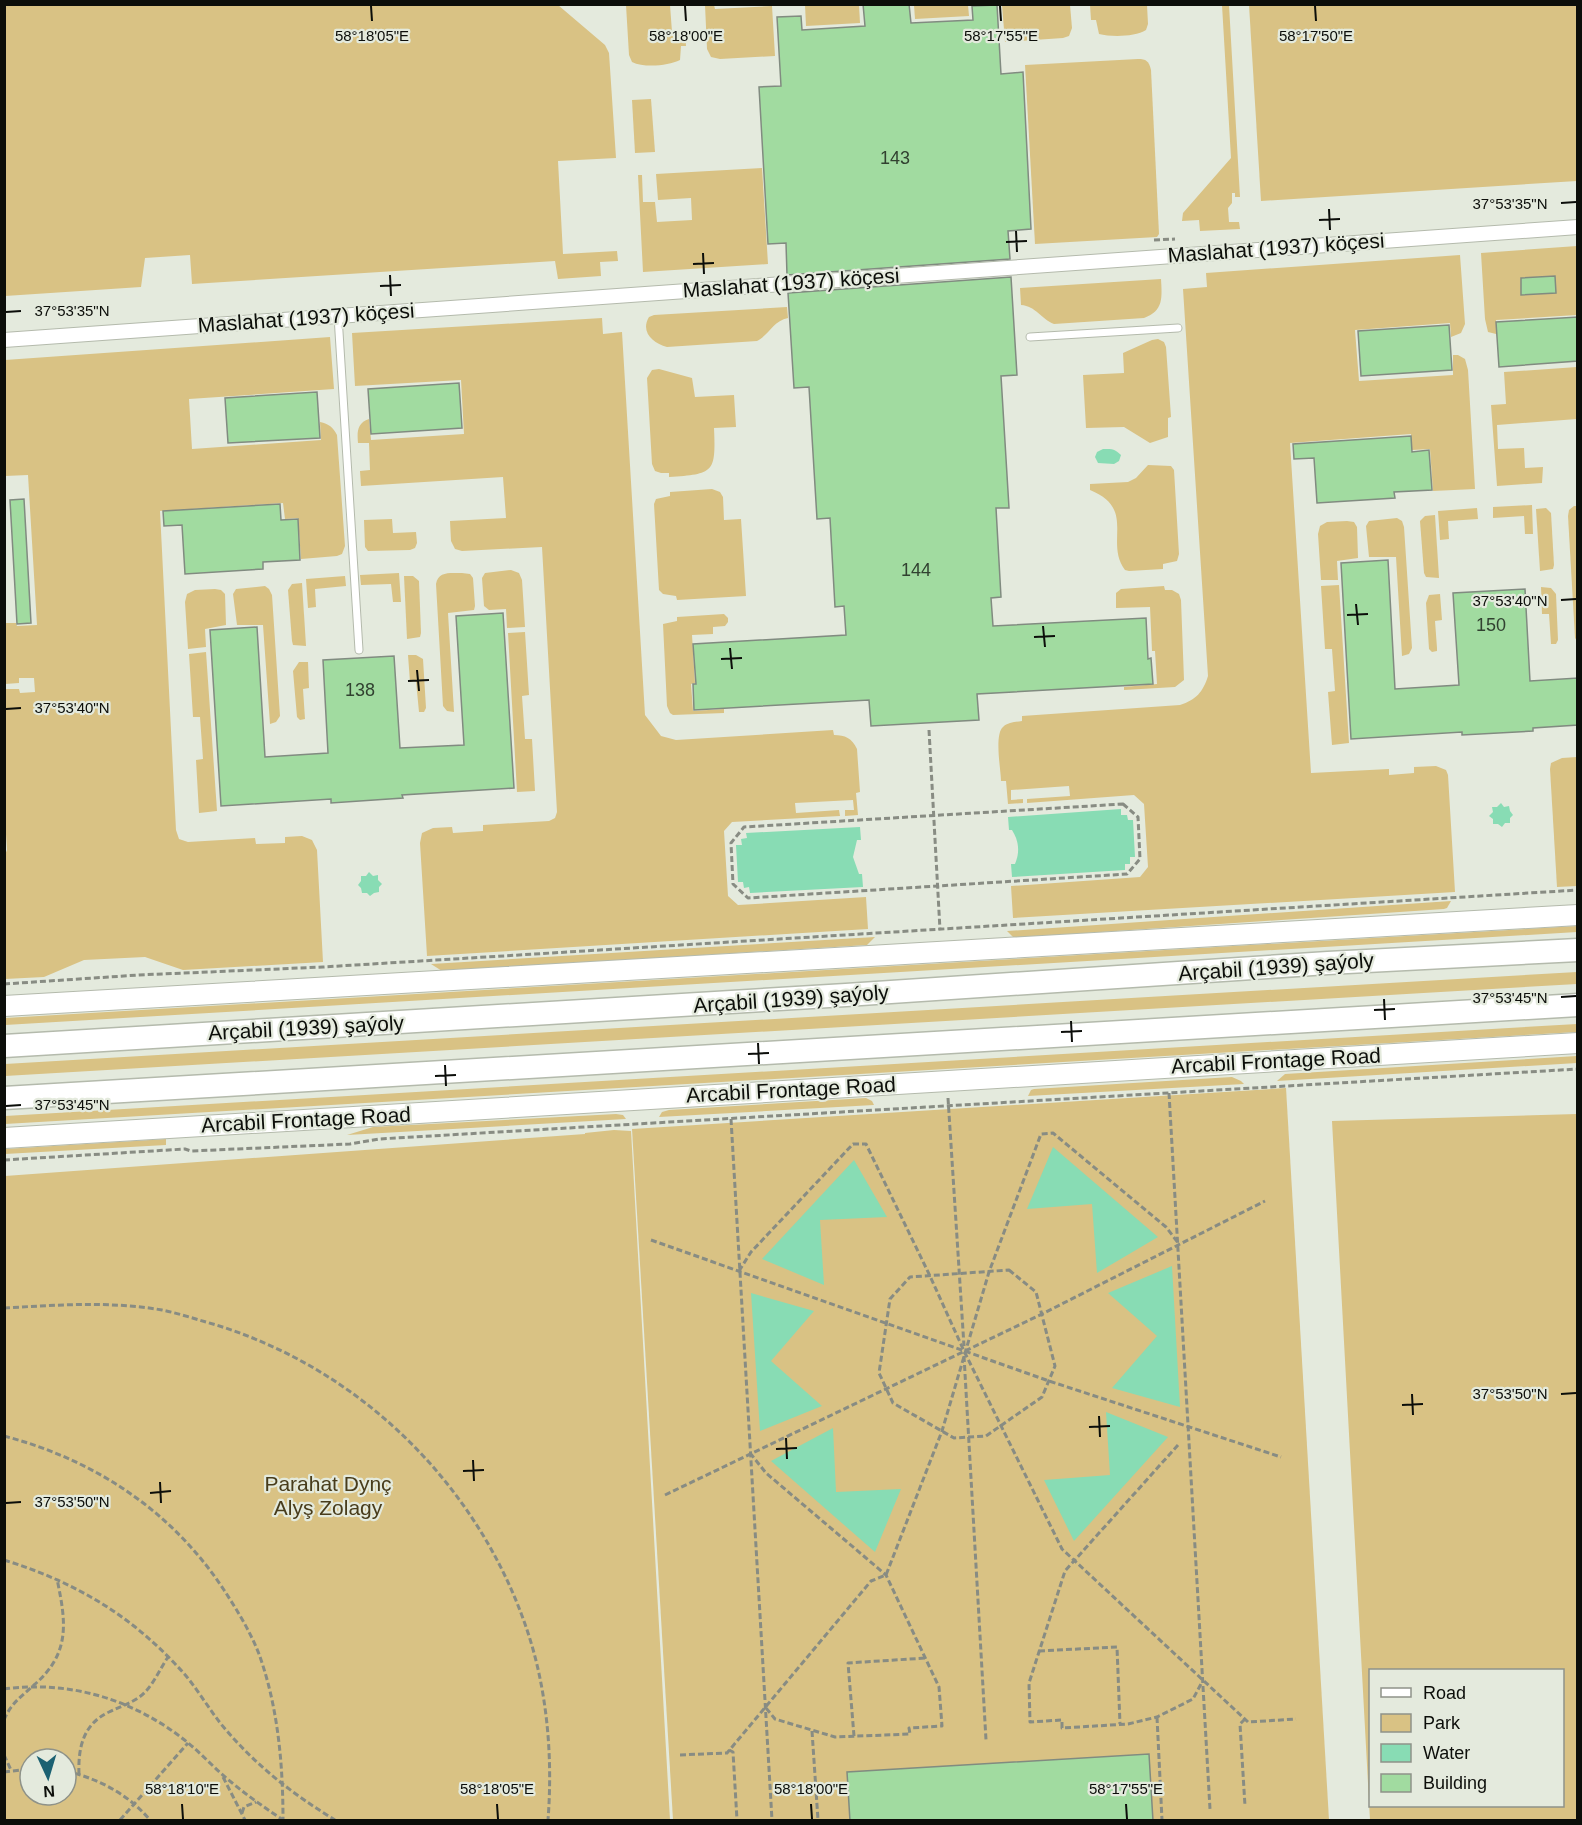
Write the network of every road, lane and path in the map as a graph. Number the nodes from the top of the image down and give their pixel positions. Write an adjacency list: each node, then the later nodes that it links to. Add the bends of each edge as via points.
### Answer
1 (1578, 227): 4 (street, Maslahat (1937) köçesi)
2 (1184, 238): 3 (path)
3 (1161, 240)
4 (338, 316): 7 (street, Maslahat (1937) köçesi); 8 (lane)
5 (1178, 328): 6 (lane)
6 (1030, 337)
7 (4, 340)
8 (359, 650)
9 (929, 730): 10 (path)
10 (933, 816): 11 (path); 11 (path, via 1123,804 1138,817 1140,859 1127,874); 11 (path, via 744,827 731,843 733,884 748,898)
11 (938, 887): 14 (path)
12 (1578, 890): 14 (path)
13 (1578, 915): 18 (street)
14 (940, 930): 16 (path)
15 (1578, 950): 20 (main road, Arçabil (1939) şaýoly)
16 (4, 984)
17 (1578, 1005): 24 (main road)
18 (4, 1006)
19 (1578, 1043): 22 (street, Arcabil Frontage Road)
20 (4, 1046)
21 (1578, 1068): 23 (path)
22 (947, 1081): 25 (path); 27 (street, Arcabil Frontage Road)
23 (1169, 1093): 25 (path); 31 (path)
24 (4, 1098)
25 (948, 1105): 26 (path); 34 (path)
26 (731, 1118): 28 (path, via 379,1139 350,1144); 32 (path)
27 (4, 1138)
28 (4, 1160)
29 (1265, 1201): 31 (path)
30 (651, 1240): 32 (path)
31 (1179, 1244): 33 (path, via 1166,1227 1053,1133 1041,1134); 37 (path); 43 (path)
32 (740, 1271): 35 (path, via 751,1252 853,1144 866,1144); 38 (path); 48 (path)
33 (989, 1272): 34 (path); 37 (path, via 1009,1270 1036,1292); 39 (path)
34 (958, 1274): 35 (path); 39 (path)
35 (930, 1276): 38 (path, via 910,1277 890,1299); 39 (path)
36 (4, 1308): 91 (path, via 97,1303 136,1306 222,1326 313,1367 389,1421 433,1466 466,1509 496,1558 522,1615 534,1653 548,1729)
37 (1042, 1314): 39 (path); 40 (path, via 1055,1366)
38 (886, 1322): 39 (path); 41 (path, via 879,1373)
39 (964, 1351): 40 (path); 41 (path); 42 (path); 44 (path); 46 (path)
40 (1049, 1381): 42 (path, via 1042,1397); 43 (path)
41 (886, 1389): 44 (path, via 893,1403); 48 (path)
42 (1002, 1425): 46 (path, via 986,1436); 52 (path, via 1062,1549)
43 (1189, 1427): 49 (path); 58 (path)
44 (942, 1431): 46 (path, via 954,1438); 53 (path)
45 (4, 1436): 80 (path, via 58,1453 104,1475 177,1531 204,1561 242,1618 258,1652 274,1713)
46 (969, 1437): 70 (path)
47 (1178, 1445): 52 (path)
48 (750, 1453): 50 (path); 53 (path, via 766,1473); 62 (path)
49 (1281, 1457)
50 (665, 1495)
51 (4, 1560): 54 (path)
52 (1074, 1560): 55 (path, via 1065,1571); 58 (path)
53 (886, 1575): 57 (path); 62 (path, via 871,1581)
54 (57, 1579): 56 (path, via 90,1594); 59 (path, via 64,1636 56,1659)
55 (1039, 1651): 67 (path, via 1117,1647); 67 (path, via 1029,1683 1030,1722 1062,1720 1062,1728)
56 (168, 1657): 61 (path, via 147,1689); 80 (path, via 240,1746)
57 (926, 1658): 69 (path, via 848,1663); 69 (path, via 939,1687 942,1726 909,1728 910,1734)
58 (1203, 1680): 63 (path, via 1193,1699); 64 (path); 84 (path)
59 (33, 1686): 60 (path); 61 (path, via 90,1693); 66 (path, via 13,1702)
60 (4, 1689)
61 (127, 1704): 71 (path); 79 (path, via 107,1713 88,1729 80,1749)
62 (765, 1706): 68 (path, via 775,1719); 72 (path); 93 (path)
63 (1156, 1717): 67 (path); 95 (path)
64 (1245, 1719): 65 (path); 83 (path, via 1239,1724)
65 (1296, 1719)
66 (4, 1720)
67 (1120, 1724)
68 (812, 1731): 69 (path); 94 (path)
69 (854, 1737)
70 (986, 1740)
71 (188, 1743): 78 (path); 82 (path)
72 (729, 1750): 74 (path); 92 (path, via 733,1752)
73 (4, 1755): 76 (path)
74 (680, 1755)
75 (18, 1770): 76 (path)
76 (11, 1771): 77 (path)
77 (4, 1772)
78 (221, 1773): 81 (path); 85 (path)
79 (78, 1774): 82 (path, via 107,1785)
80 (282, 1785): 86 (path); 90 (path)
81 (256, 1802): 85 (path); 86 (path)
82 (134, 1804): 87 (path); 88 (path)
83 (1245, 1806)
84 (1210, 1809)
85 (242, 1813): 89 (path)
86 (284, 1820)
87 (120, 1821)
88 (150, 1821)
89 (245, 1821)
90 (335, 1821)
91 (548, 1821)
92 (737, 1821)
93 (772, 1821)
94 (818, 1821)
95 (1162, 1821)

